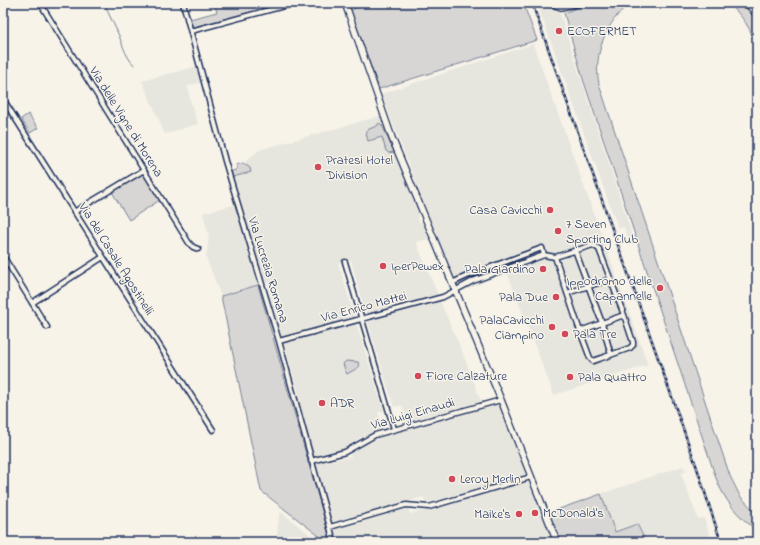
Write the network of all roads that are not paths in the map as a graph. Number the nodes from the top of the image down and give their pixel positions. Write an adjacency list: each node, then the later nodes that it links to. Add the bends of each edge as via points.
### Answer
1 (40, 3): 11 (street, Via delle Vigne di Morena)
2 (183, 3): 9 (street, Via Lucrezia Romana)
3 (295, 3): 9 (street)
4 (345, 3): 21 (street, via 392,138)
5 (549, 3): 6 (street, via 563,7)
6 (580, 3)
7 (747, 3): 8 (street)
8 (757, 15)
9 (191, 31): 31 (street, Via Lucrezia Romana, via 225,161)
10 (3, 99): 12 (street, Via del Casale Agostinelli)
11 (144, 170): 12 (street); 13 (street, Via delle Vigne di Morena, via 189,243)
12 (74, 212): 17 (street, Via del Casale Agostinelli)
13 (198, 249)
14 (575, 250): 18 (street); 20 (street, via 597,246); 22 (street)
15 (544, 255): 18 (street); 21 (street, via 542,248); 23 (street, Via Enrico Mattei, via 473,281)
16 (3, 256): 25 (street)
17 (103, 257): 25 (street); 35 (street, Via del Casale Agostinelli)
18 (555, 257): 24 (street)
19 (345, 262): 27 (street)
20 (611, 280): 22 (street); 26 (street)
21 (452, 283): 23 (street)
22 (588, 286): 24 (street); 28 (street)
23 (454, 292): 27 (street, Via Enrico Mattei); 33 (street)
24 (567, 293): 30 (street)
25 (32, 303): 29 (street)
26 (624, 315): 28 (street); 32 (street, via 633,345)
27 (362, 318): 31 (street, Via Enrico Mattei); 34 (street)
28 (602, 323): 30 (street); 32 (street)
29 (47, 327)
30 (580, 331): 32 (street, via 591,360 596,361)
31 (278, 341): 36 (street, Via Lucrezia Romana)
32 (611, 355)
33 (501, 400): 34 (street, Via Luigi Einaudi); 37 (street)
34 (394, 429): 36 (street, Via Luigi Einaudi, via 371,436 342,453)
35 (213, 430)
36 (312, 461): 38 (street, Via Lucrezia Romana)
37 (531, 477): 38 (street, via 429,507 406,505); 40 (street)
38 (330, 527): 39 (street, Via Lucrezia Romana)
39 (334, 542)
40 (556, 542)

